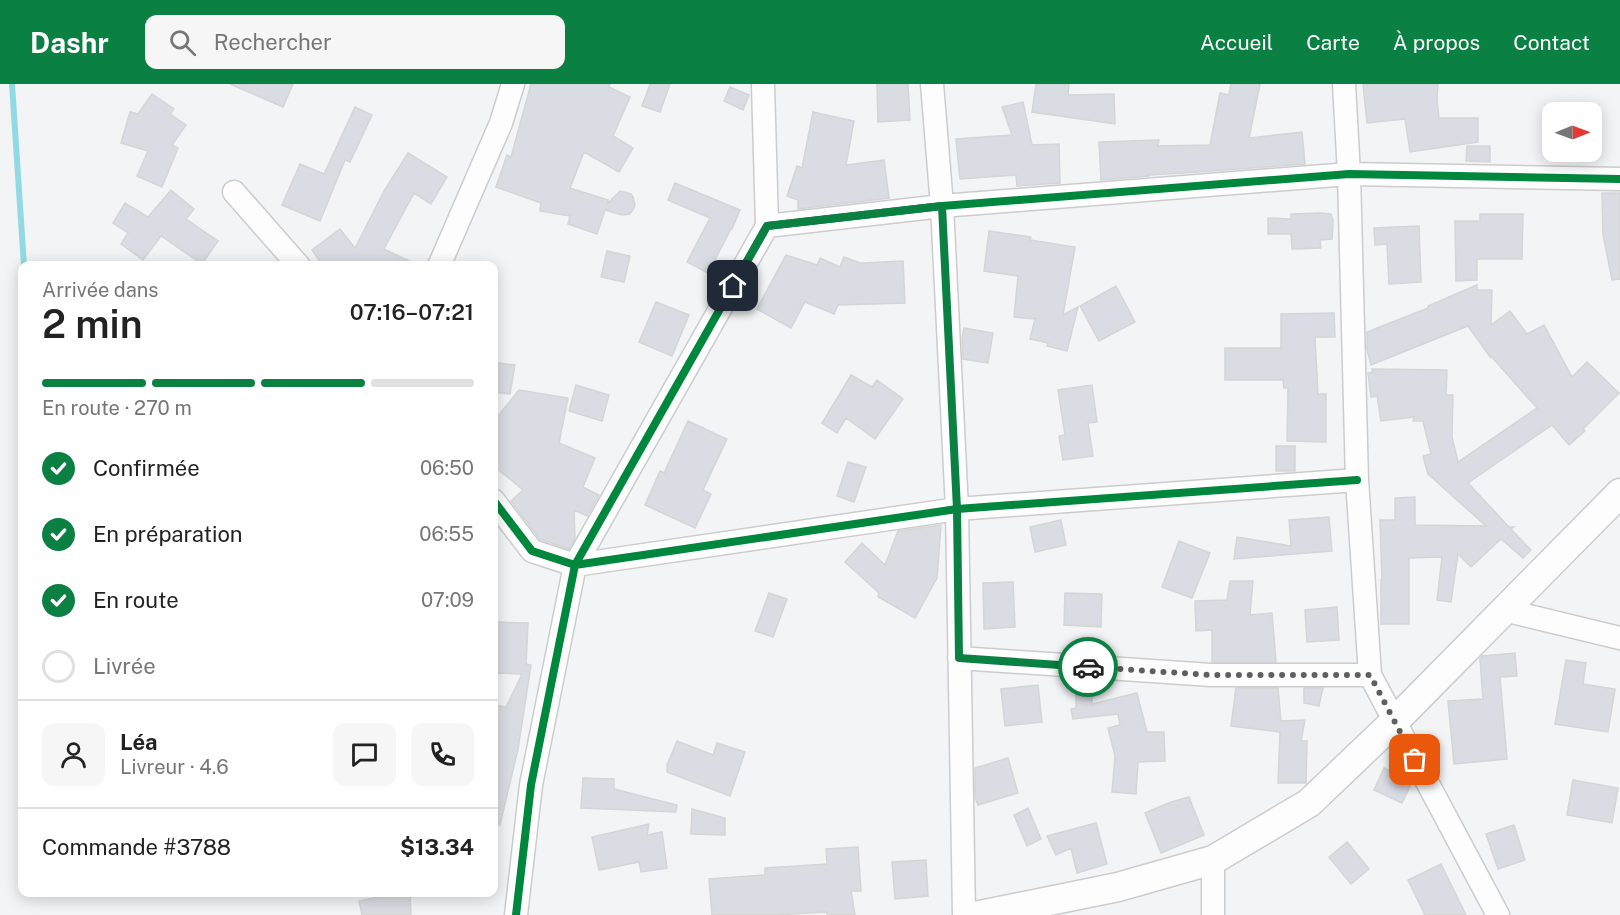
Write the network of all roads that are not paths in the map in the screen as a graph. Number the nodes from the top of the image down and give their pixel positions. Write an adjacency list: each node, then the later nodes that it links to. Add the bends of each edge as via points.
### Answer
1 (513, 84): 11 (street, via 501,123)
2 (763, 84): 9 (street)
3 (932, 84): 8 (street)
4 (1344, 84): 5 (street)
5 (1349, 174): 6 (street); 8 (street); 12 (street)
6 (1620, 179)
7 (234, 192): 10 (street)
8 (942, 206): 9 (street); 15 (street)
9 (767, 226): 16 (street)
10 (295, 261)
11 (441, 261)
12 (1357, 480): 15 (street); 20 (street)
13 (1620, 493): 17 (street)
14 (498, 506): 16 (street, via 532,551)
15 (957, 509): 16 (street); 19 (street)
16 (576, 565): 23 (street, via 531,785)
17 (1504, 610): 18 (street); 21 (street)
18 (1620, 638)
19 (959, 658): 20 (street, via 1211,675); 24 (street)
20 (1370, 675): 21 (street)
21 (1395, 721): 22 (street, via 1309,803); 27 (street)
22 (1213, 860): 25 (street, via 1118,887); 26 (street)
23 (516, 915)
24 (964, 915)
25 (980, 915)
26 (1213, 915)
27 (1498, 915)

